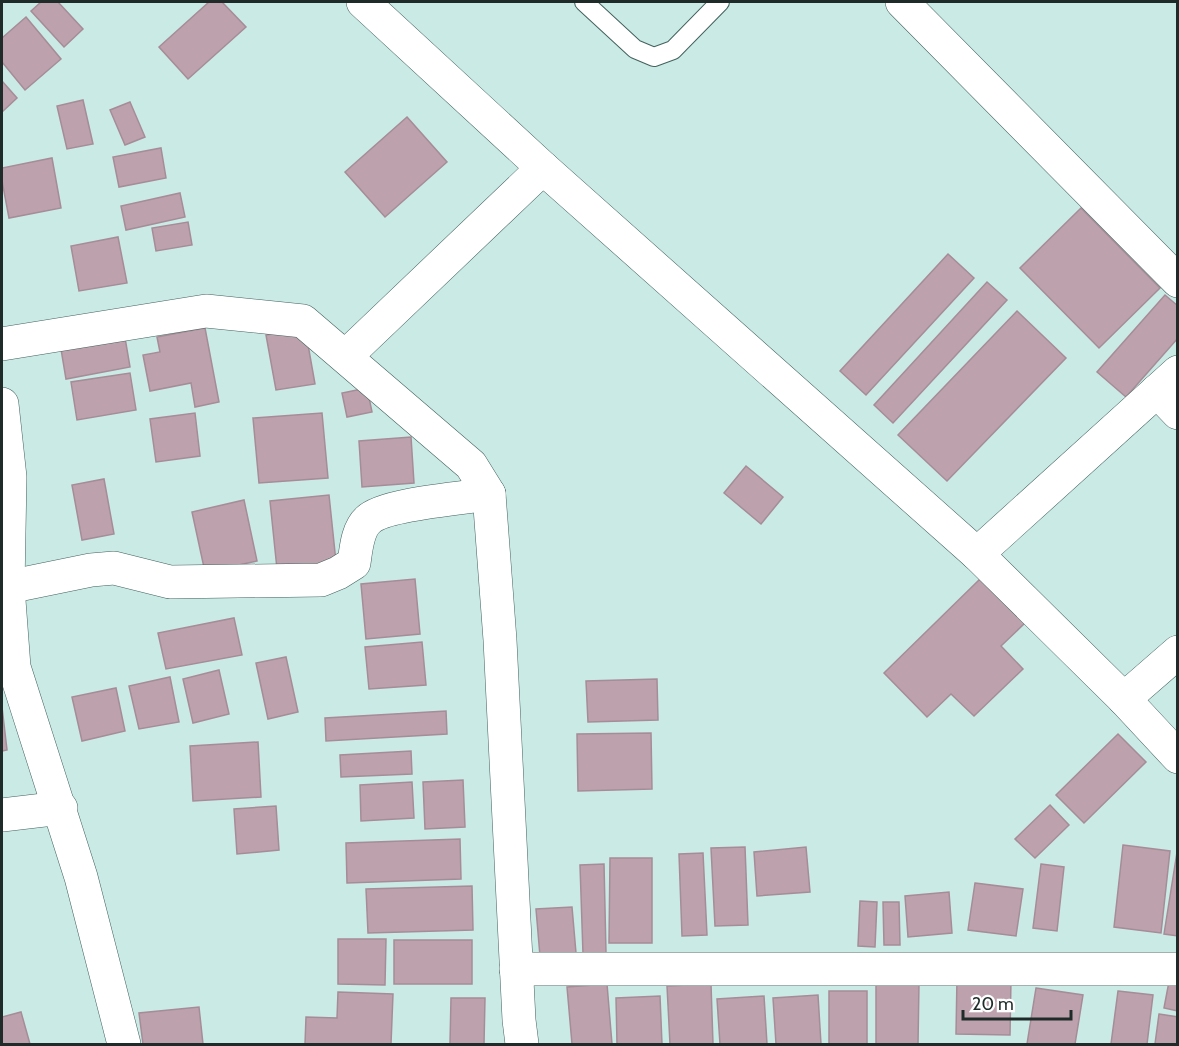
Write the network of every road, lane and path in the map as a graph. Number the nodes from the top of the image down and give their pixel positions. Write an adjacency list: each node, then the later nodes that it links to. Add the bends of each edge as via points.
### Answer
1 (363, 2): 5 (street)
2 (584, 2): 3 (lane, via 635,49 654,57 673,50)
3 (720, 2)
4 (902, 2): 6 (street)
5 (543, 168): 8 (street); 12 (street)
6 (1178, 281)
7 (2, 344): 8 (street, via 206,311 303,321)
8 (346, 356): 11 (street, via 471,465)
9 (1171, 392): 12 (street)
10 (2, 404): 13 (street, via 10,477)
11 (489, 494): 13 (street, via 390,509 368,520 359,536 354,563 321,580 170,582 114,568); 20 (street)
12 (977, 554): 16 (street)
13 (8, 587): 15 (street)
14 (1178, 652): 16 (street)
15 (8, 668): 18 (street)
16 (1124, 699): 17 (street)
17 (1178, 757)
18 (61, 808): 19 (street); 22 (street)
19 (2, 815)
20 (516, 969): 21 (street); 23 (street)
21 (1178, 969)
22 (124, 1044)
23 (522, 1044)

